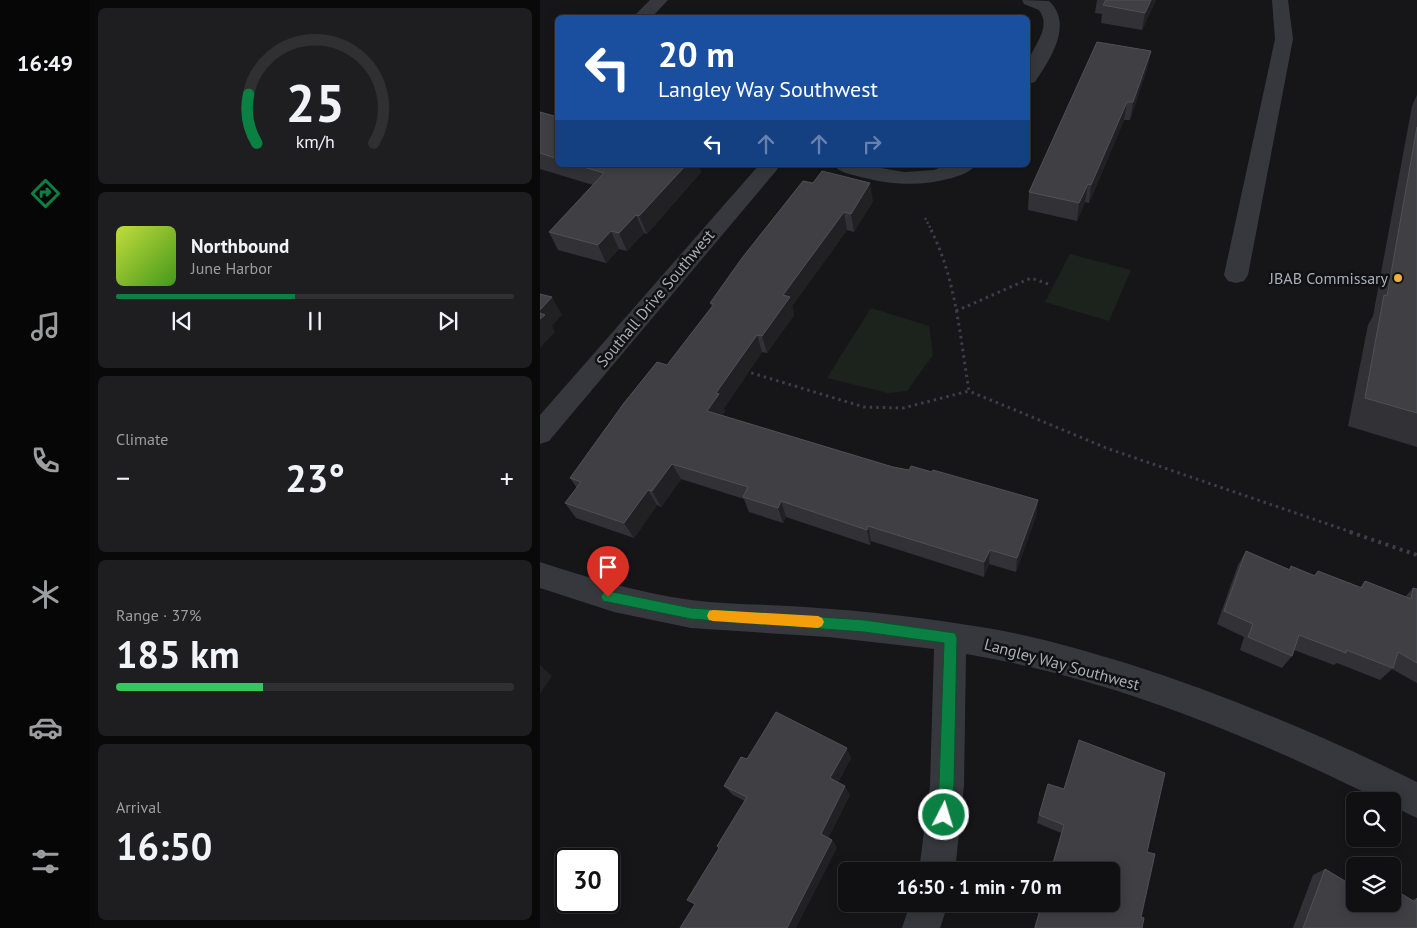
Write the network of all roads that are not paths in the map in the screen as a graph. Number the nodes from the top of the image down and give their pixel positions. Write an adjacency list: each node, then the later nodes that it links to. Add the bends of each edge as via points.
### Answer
1 (658, 0): 4 (street)
2 (1280, 0): 9 (street, via 1284,39)
3 (1042, 2): 5 (street, via 1052,19 1050,36)
4 (643, 15)
5 (1030, 74)
6 (769, 167): 10 (street, Southall Drive Southwest)
7 (850, 167): 8 (street, via 880,177 902,179 939,175)
8 (960, 167)
9 (1236, 275)
10 (540, 433)
11 (540, 575): 12 (street, Langley Way Southwest, via 617,599 691,614 864,626)
12 (950, 638): 13 (street, Langley Way Southwest, via 1023,650 1189,700 1322,753); 14 (street, via 946,785)
13 (1417, 800)
14 (938, 862)
15 (926, 912): 16 (street)
16 (921, 928)

